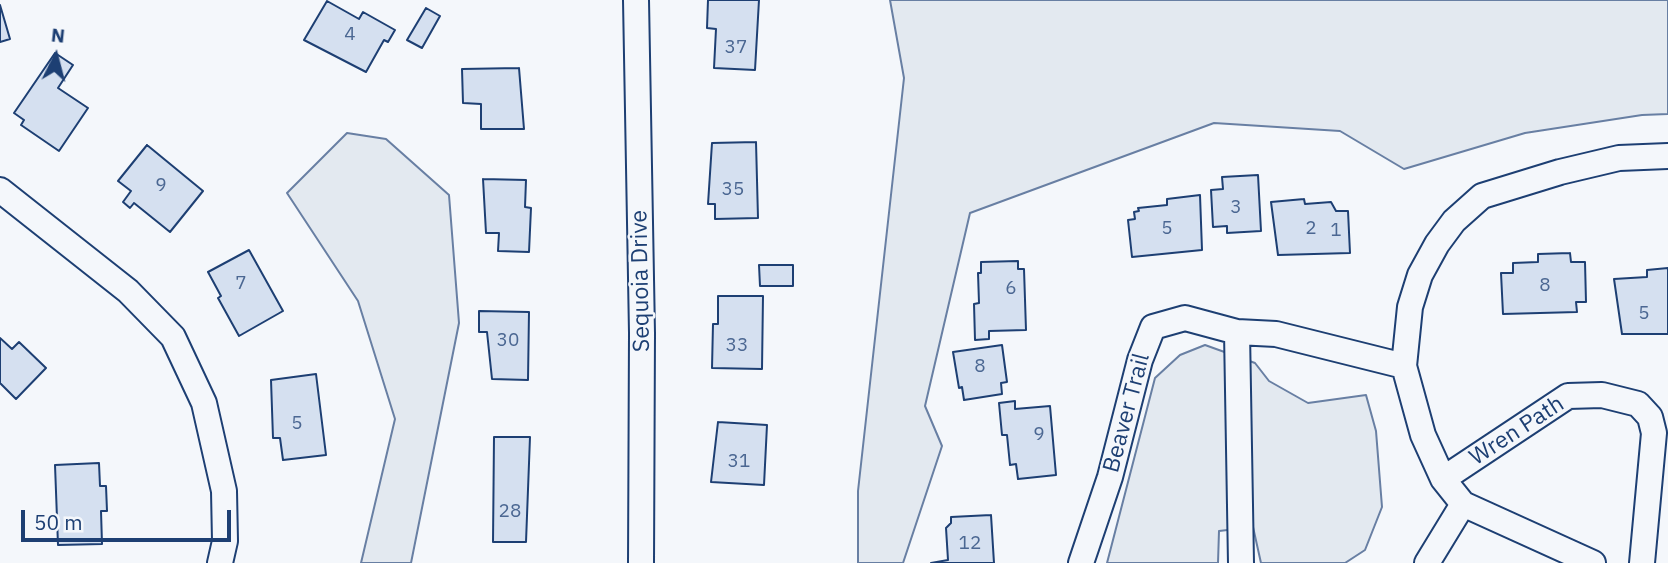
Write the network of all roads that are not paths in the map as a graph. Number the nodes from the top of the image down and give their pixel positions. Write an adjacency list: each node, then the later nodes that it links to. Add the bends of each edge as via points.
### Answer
1 (636, 0): 9 (street, Sequoia Drive)
2 (1668, 156): 5 (street, via 1619,158 1482,196 1454,221 1420,275 1410,307)
3 (0, 190): 8 (street, via 128,291 173,337 204,403 224,491 225,541)
4 (1237, 332): 5 (street, via 1276,334); 10 (street, Beaver Trail, via 1185,318 1153,327); 11 (street)
5 (1404, 366): 6 (street, via 1423,435)
6 (1443, 479): 7 (street); 14 (street, Wren Path, via 1568,396 1602,395 1638,404 1650,417 1654,433)
7 (1463, 504): 12 (street); 13 (street)
8 (220, 563)
9 (641, 563)
10 (1081, 563)
11 (1241, 563)
12 (1427, 563)
13 (1593, 563)
14 (1642, 563)

